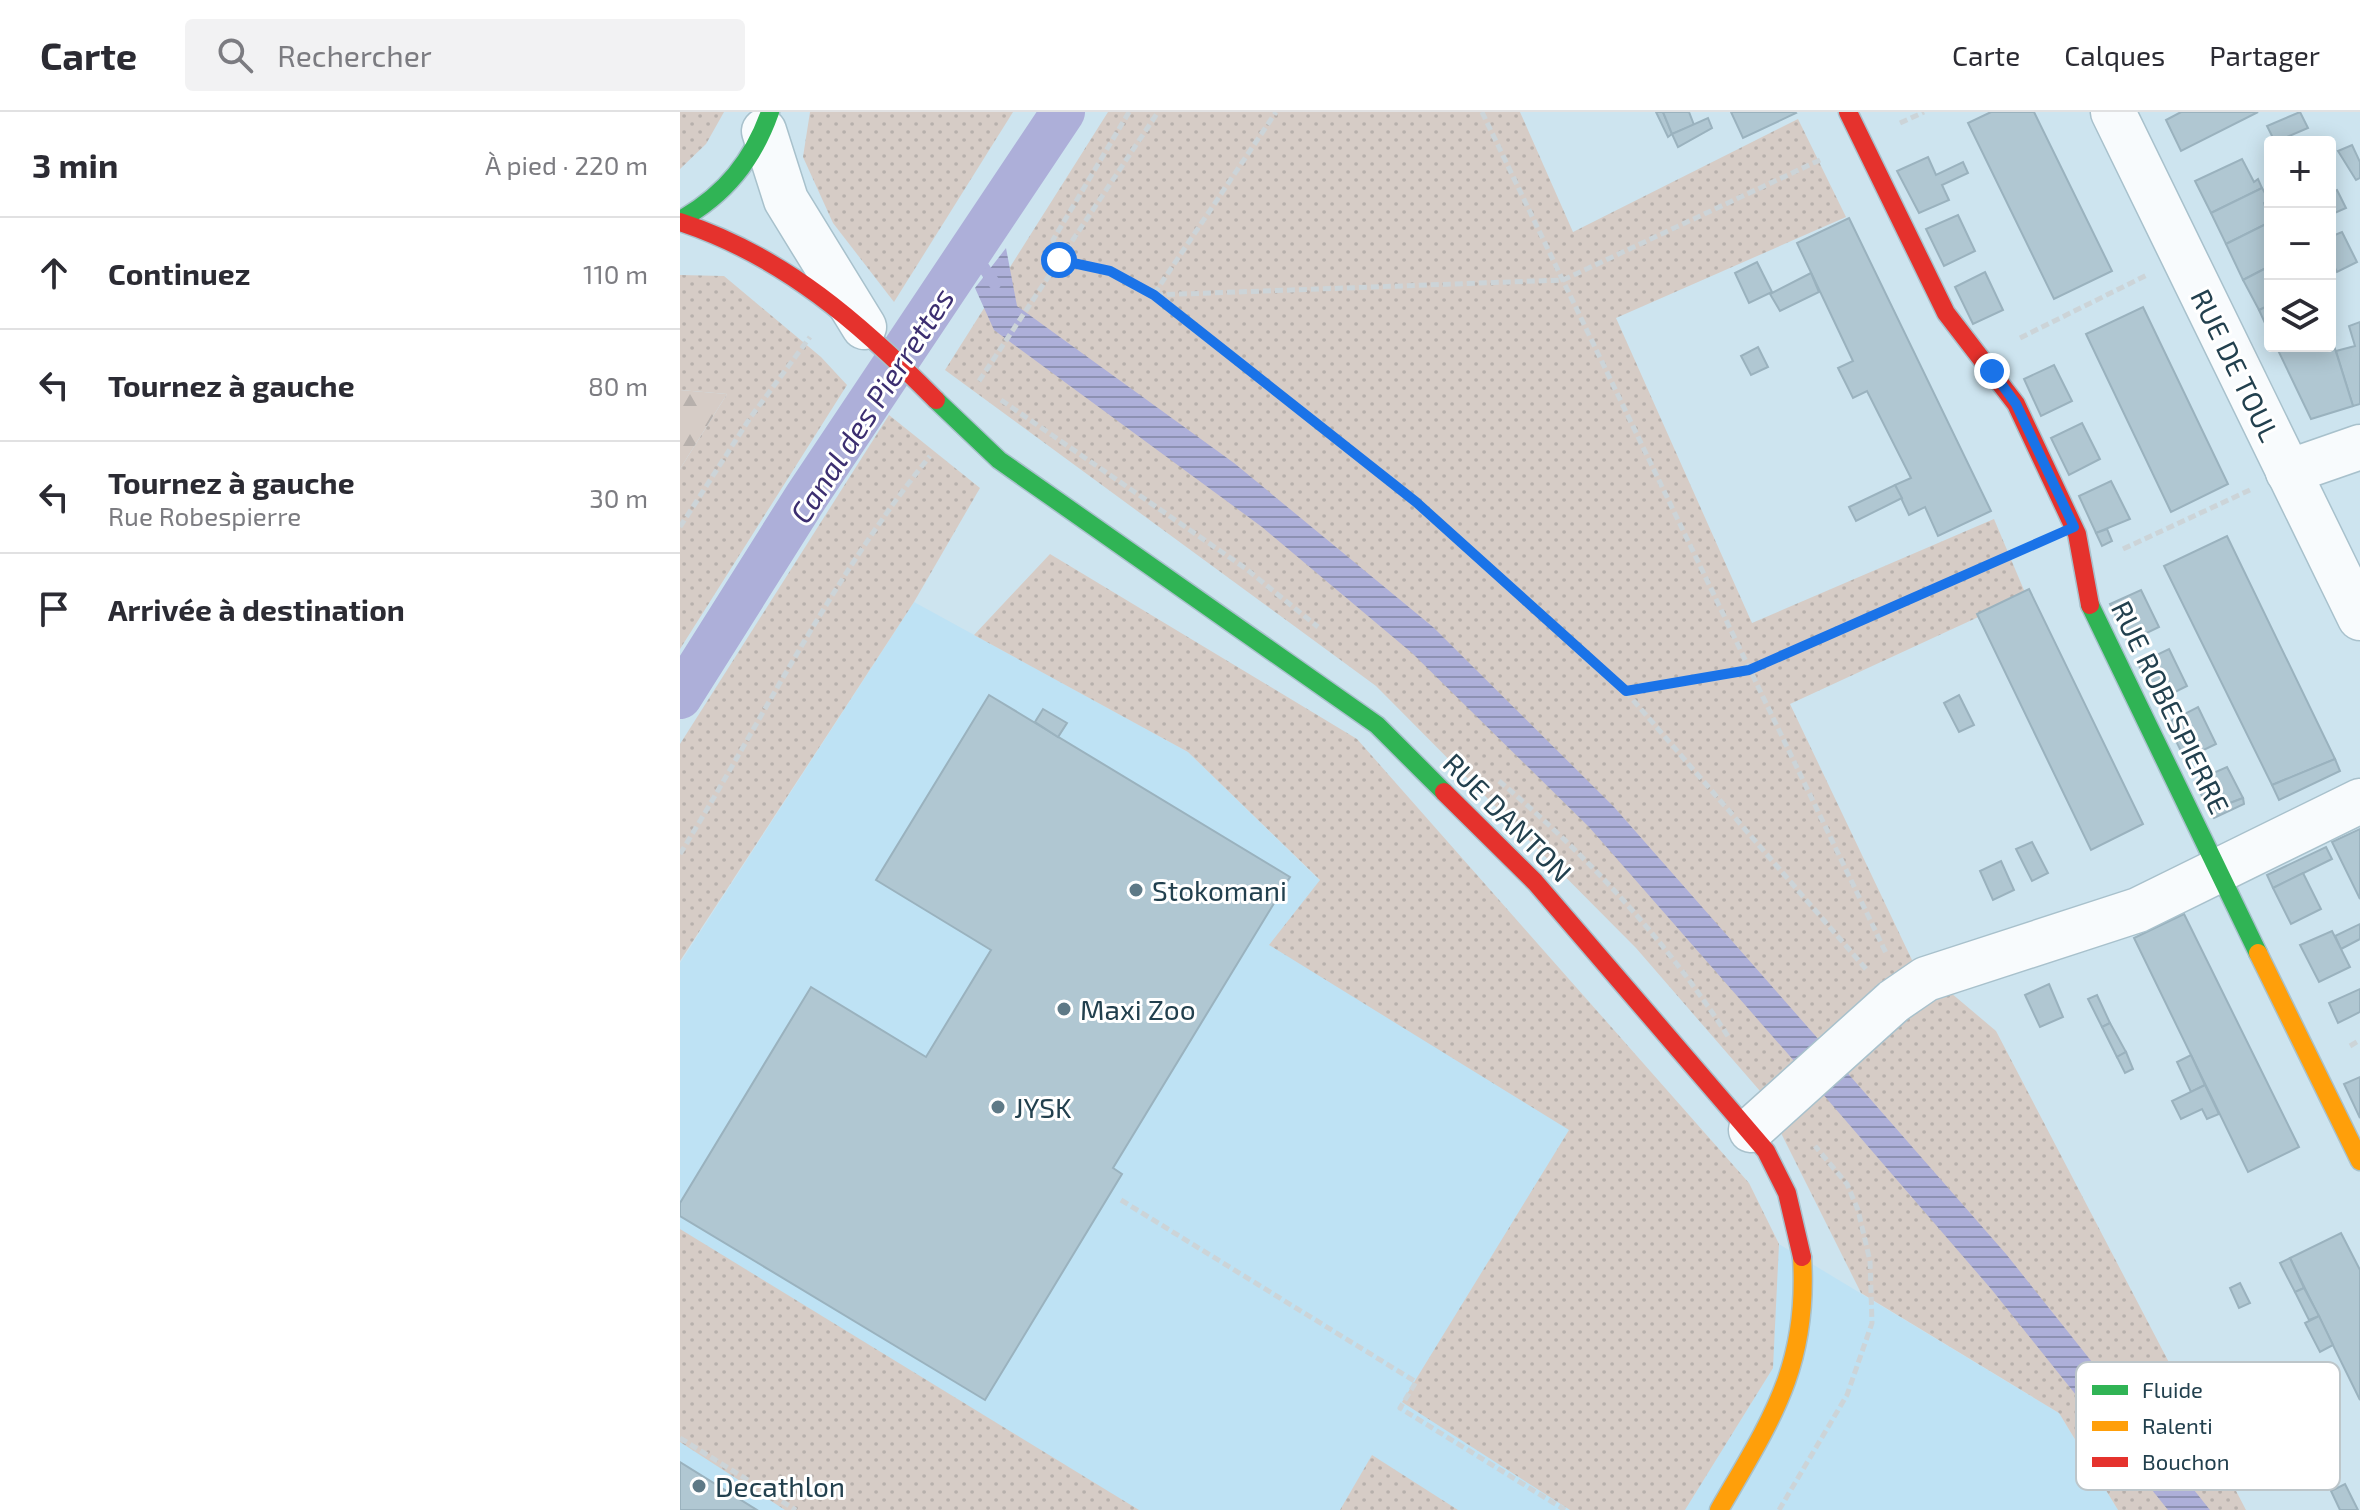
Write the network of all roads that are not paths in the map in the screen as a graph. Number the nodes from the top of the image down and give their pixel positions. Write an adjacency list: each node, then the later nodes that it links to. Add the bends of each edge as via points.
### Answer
1 (1848, 112): 10 (street, RUE ROBESPIERRE, via 1946,313 2016,404 2074,527 2086,596 2102,636)
2 (2113, 112): 7 (street, RUE DE TOUL)
3 (767, 122): 4 (street, via 736,177); 5 (street, via 786,200)
4 (680, 221): 5 (street, RUE DANTON, via 739,244)
5 (866, 329): 11 (street, RUE DANTON, via 999,460 1377,725 1535,882)
6 (2360, 447): 7 (street)
7 (2288, 472): 8 (street, RUE DE TOUL)
8 (2360, 618)
9 (2360, 801): 10 (street)
10 (2219, 870): 11 (street, via 2138,910 1957,966 1899,996); 12 (street, RUE ROBESPIERRE)
11 (1751, 1130): 13 (street, RUE DANTON, via 1787,1193 1801,1244 1805,1302 1787,1386)
12 (2360, 1161)
13 (1719, 1510)

